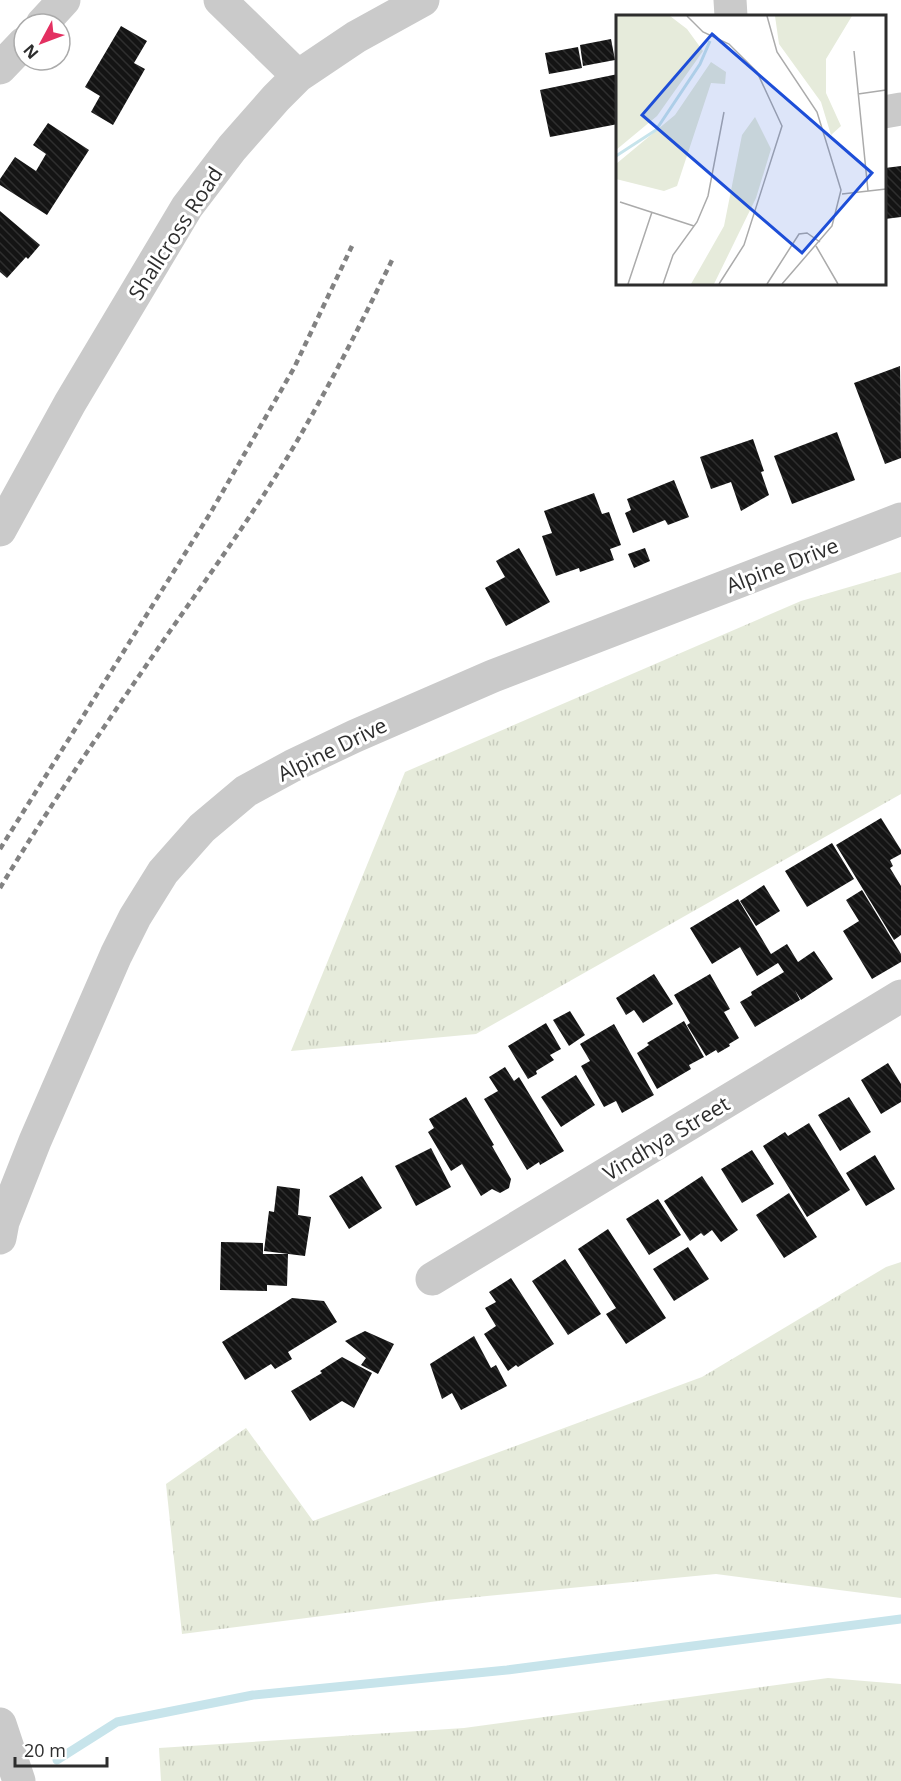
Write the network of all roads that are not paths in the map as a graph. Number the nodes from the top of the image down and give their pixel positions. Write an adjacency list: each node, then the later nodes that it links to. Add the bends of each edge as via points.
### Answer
1 (64, 0): 5 (street)
2 (220, 0): 9 (street)
3 (423, 0): 9 (street, Shallcross Road, via 356,37)
4 (730, 0): 6 (street)
5 (53, 12)
6 (731, 15)
7 (12, 56): 8 (street)
8 (0, 68)
9 (298, 76): 13 (street, Shallcross Road, via 232,148 186,207 70,403)
10 (901, 109): 11 (street)
11 (886, 112)
12 (901, 519): 15 (street, Alpine Drive, via 493,676 355,736 246,791 202,828 163,872 135,917 35,1141)
13 (0, 531)
14 (901, 996): 16 (street, Vindhya Street)
15 (0, 1238)
16 (432, 1279)
17 (0, 1724): 18 (street)
18 (19, 1781)

